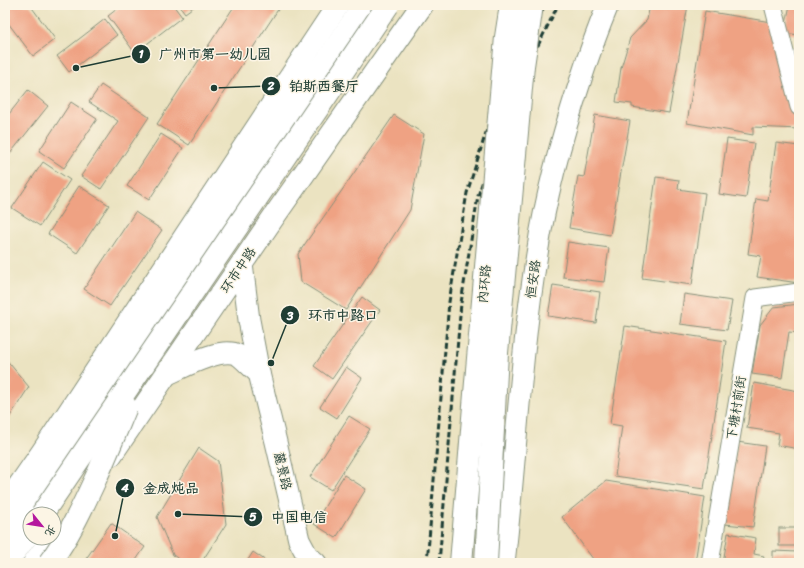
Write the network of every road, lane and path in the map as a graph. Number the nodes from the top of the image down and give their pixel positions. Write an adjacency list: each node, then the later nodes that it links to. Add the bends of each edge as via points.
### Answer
1 (338, 5): 18 (highway)
2 (364, 5): 21 (highway, via 49,475)
3 (377, 5): 11 (highway)
4 (388, 5): 15 (highway, 环市中路, bridge)
5 (422, 5): 12 (highway, 环市中路)
6 (511, 5): 26 (highway, 内环路, bridge, via 506,37)
7 (532, 5): 27 (highway, 内环路, bridge, via 523,66 497,353)
8 (608, 5): 28 (street, 恒安路, via 571,109 544,214 524,352)
9 (773, 5): 10 (street)
10 (799, 107)
11 (290, 132): 12 (highway); 20 (highway, via 58,477)
12 (273, 218): 13 (highway, 环市中路)
13 (242, 264): 16 (street, 麓景路); 17 (highway, 环市中路)
14 (799, 292): 29 (street, 下塘村前街, via 755,298)
15 (141, 369): 19 (highway, 环市中路, bridge); 23 (highway, bridge, via 114,439 64,541)
16 (259, 373): 17 (street, via 237,355 225,352 213,354); 25 (street, 麓景路, via 298,540)
17 (168, 374): 23 (highway, 环市中路)
18 (5, 506)
19 (47, 506)
20 (53, 506)
21 (5, 536)
22 (22, 542): 24 (highway)
23 (47, 548)
24 (6, 563)
25 (316, 563)
26 (461, 563)
27 (486, 563)
28 (504, 563)
29 (710, 563)

